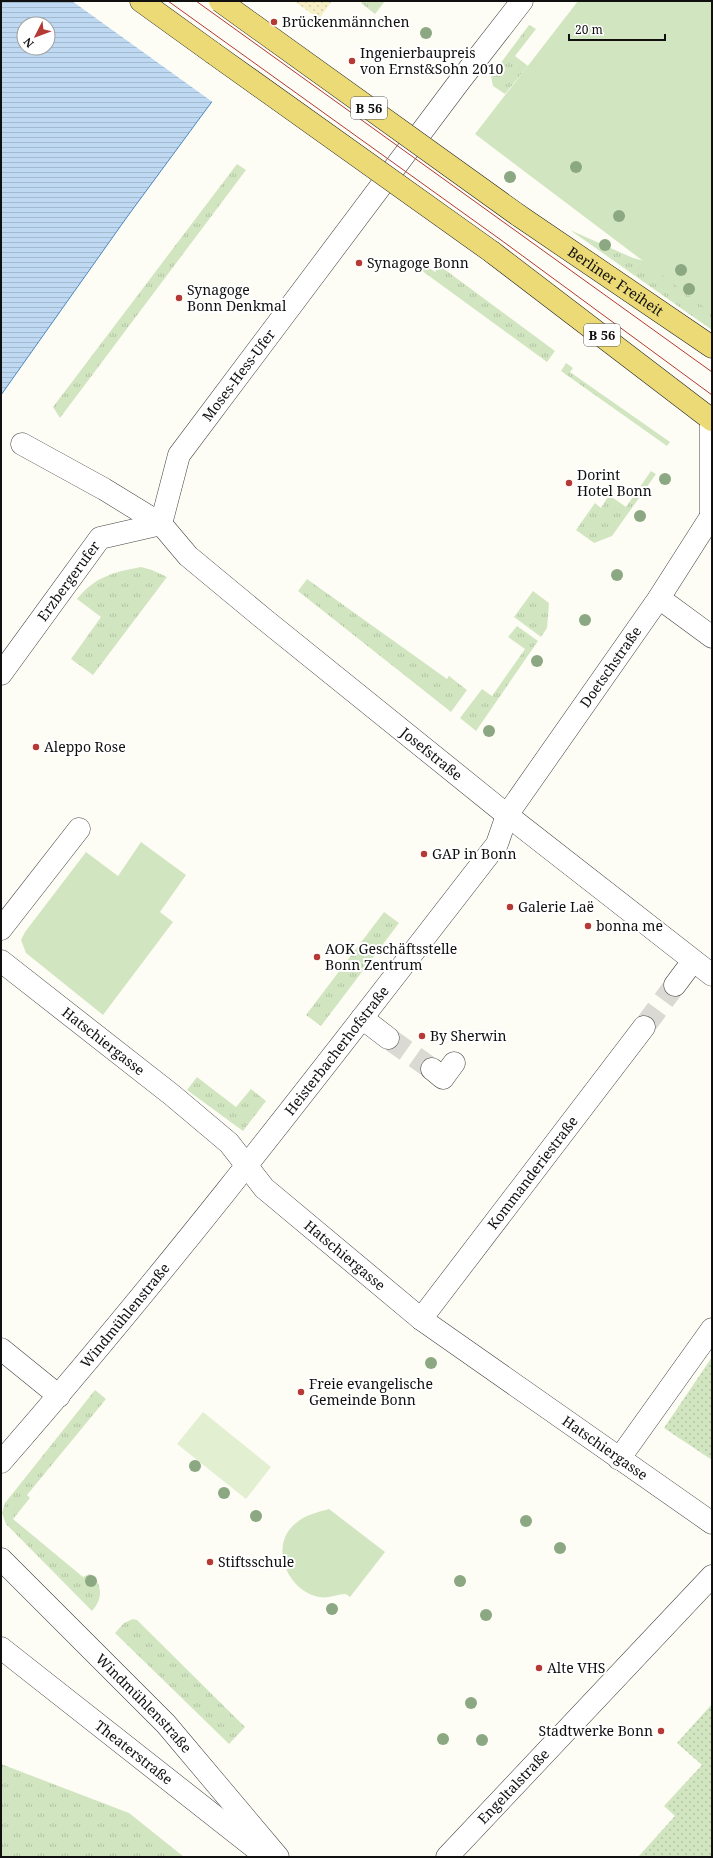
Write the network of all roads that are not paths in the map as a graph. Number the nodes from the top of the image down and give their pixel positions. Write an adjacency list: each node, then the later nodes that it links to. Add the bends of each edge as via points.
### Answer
1 (141, 1): 5 (main road, B 56, bridge, via 492,252)
2 (220, 1): 4 (main road, Berliner Freiheit / B 56, bridge, via 518,216)
3 (522, 1): 8 (street, Moses-Hess-Ufer, via 180,455)
4 (712, 347)
5 (712, 419): 7 (street, Doetschstraße)
6 (22, 444): 8 (street, Josefstraße, via 104,488)
7 (711, 516): 9 (street, Doetschstraße)
8 (160, 524): 11 (street, Erzbergerufer, via 100,538); 12 (street, Josefstraße, via 188,556)
9 (659, 598): 10 (street); 12 (street, Doetschstraße)
10 (712, 637)
11 (1, 674)
12 (507, 815): 16 (street, Josefstraße); 19 (street, Heisterbacherhofstraße, via 497,844)
13 (80, 829): 14 (street)
14 (1, 929)
15 (1, 961): 24 (street, Hatschiergasse, via 229,1143)
16 (693, 961): 17 (street, Josefstraße); 18 (street)
17 (712, 975)
18 (675, 985)
19 (362, 1018): 21 (street); 24 (street, Heisterbacherhofstraße)
20 (644, 1027): 25 (street, Kommanderiestraße)
21 (388, 1038)
22 (454, 1063): 23 (street, via 443,1078)
23 (432, 1069)
24 (247, 1168): 25 (street, Hatschiergasse, via 264,1188); 28 (street, Windmühlenstraße)
25 (421, 1319): 29 (street, Hatschiergasse)
26 (712, 1329): 29 (street)
27 (1, 1349): 28 (street)
28 (59, 1396): 30 (street, Windmühlenstraße)
29 (619, 1459): 31 (street, Hatschiergasse)
30 (1, 1462)
31 (712, 1524)
32 (1, 1559): 36 (street, Windmühlenstraße, via 166,1724)
33 (712, 1576): 37 (street, Engeltalstraße)
34 (1, 1648): 35 (street, Theaterstraße)
35 (267, 1857)
36 (278, 1857)
37 (447, 1857)

